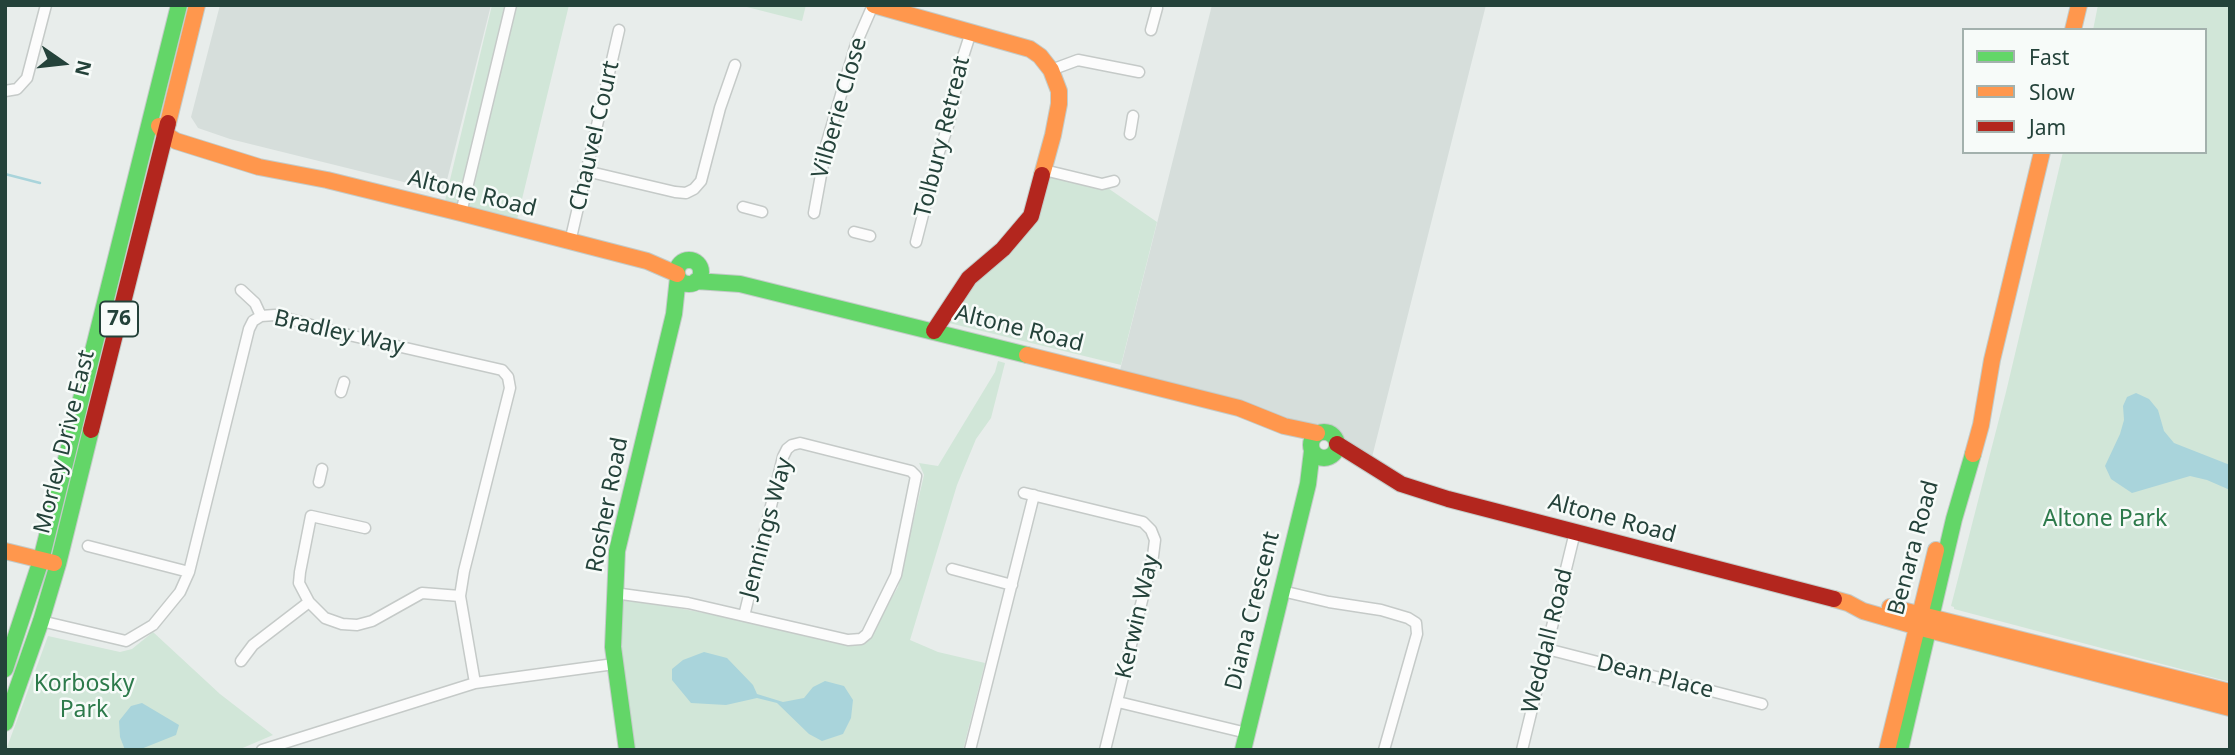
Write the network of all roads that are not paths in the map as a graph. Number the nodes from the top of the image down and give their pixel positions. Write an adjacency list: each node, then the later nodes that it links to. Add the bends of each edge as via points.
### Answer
1 (46, 5): 15 (street, via 27,78 17,89)
2 (179, 5): 16 (main road, Morley Drive East / 76)
3 (197, 5): 18 (main road, Morley Drive East / 76)
4 (511, 5): 27 (street)
5 (874, 5): 11 (main road); 28 (street, Vilberie Close, via 856,44 827,142)
6 (2079, 5): 8 (main road)
7 (1157, 8): 10 (street)
8 (2073, 28)
9 (619, 30): 23 (street, Chauvel Court)
10 (1151, 30)
11 (971, 32): 13 (main road, via 1030,49); 32 (street, Tolbury Retreat)
12 (735, 65): 23 (street, via 701,181 694,190 675,192)
13 (1051, 70): 14 (street, via 1077,60); 22 (main road, via 1059,104)
14 (1139, 72)
15 (5, 91)
16 (155, 102): 18 (main road, via 155,116); 21 (main road, Morley Drive East / 76)
17 (1133, 116): 19 (street)
18 (165, 134): 21 (main road, via 153,141); 27 (main road, Altone Road, via 179,130 327,180); 47 (main road, Morley Drive East / 76)
19 (1130, 134)
20 (2042, 154): 57 (main road, Benara Road, via 1992,360 1968,430)
21 (139, 166): 46 (main road, Morley Drive East / 76)
22 (1044, 170): 24 (street, via 1102,184); 36 (main road, via 1025,226 969,278)
23 (586, 172): 31 (street, Chauvel Court)
24 (1114, 181)
25 (743, 207): 26 (street)
26 (762, 212)
27 (461, 213): 31 (main road, Altone Road)
28 (814, 214)
29 (854, 232): 30 (street)
30 (870, 236)
31 (570, 242): 33 (main road, Altone Road)
32 (916, 242)
33 (688, 274): 36 (main road, Altone Road); 52 (main road, Rosher Road, via 674,314 617,551)
34 (241, 290): 35 (street)
35 (261, 316): 49 (street, Bradley Way, via 249,329); 53 (street, Bradley Way, via 275,315 502,370 508,377 510,388)
36 (940, 333): 37 (main road, Altone Road, via 1239,408)
37 (1284, 426): 38 (main road, Altone Road); 39 (main road, Altone Road)
38 (1317, 433): 39 (main road, Diana Crescent, via 1311,440)
39 (1323, 452): 43 (main road, Altone Road, via 1370,465 1421,491); 51 (main road, Diana Crescent, via 1308,484)
40 (322, 470): 41 (street)
41 (319, 482)
42 (365, 528): 54 (street, via 311,516 299,583)
43 (1575, 532): 57 (main road, Altone Road, via 1847,603 1862,600); 58 (street, Weddall Road)
44 (88, 546): 49 (street)
45 (5, 551): 46 (main road)
46 (41, 560): 47 (main road); 61 (main road, Morley Drive East / 76)
47 (58, 564): 56 (main road, Morley Drive East / 76)
48 (951, 569): 50 (street)
49 (189, 572): 56 (street, Bradley Way, via 180,592 153,625 126,640)
50 (1012, 585): 64 (street, Kerwin Way, via 1029,494 1143,522 1151,530 1153,556); 71 (street, Kerwin Way)
51 (1282, 591): 68 (main road, Diana Crescent); 73 (street, via 1381,610 1416,623 1417,634)
52 (614, 593): 55 (street, Jennings Way); 60 (main road, Rosher Road)
53 (460, 596): 54 (street, via 422,593 357,625 325,618); 62 (street, Bradley Way)
54 (309, 602): 59 (street, via 253,645)
55 (744, 616): 55 (street, Jennings Way, via 787,449 800,443 911,471 916,477 897,575 867,634 848,640)
56 (41, 621): 67 (main road, Morley Drive East / 76)
57 (1924, 621): 63 (main road, Altone Road); 66 (main road, Altone Road); 75 (main road, Benara Road); 76 (main road, Benara Road)
58 (1547, 649): 65 (street, Dean Place); 74 (street, Weddall Road)
59 (241, 662)
60 (614, 664): 62 (street); 70 (main road, Rosher Road)
61 (5, 669)
62 (475, 683): 69 (street)
63 (2230, 692)
64 (1118, 702): 68 (street, Kerwin Way); 72 (street, Kerwin Way)
65 (1762, 704)
66 (2230, 708)
67 (5, 723)
68 (1245, 742)
69 (262, 750)
70 (627, 750)
71 (970, 750)
72 (1105, 750)
73 (1384, 750)
74 (1522, 750)
75 (1887, 750)
76 (1900, 750)

